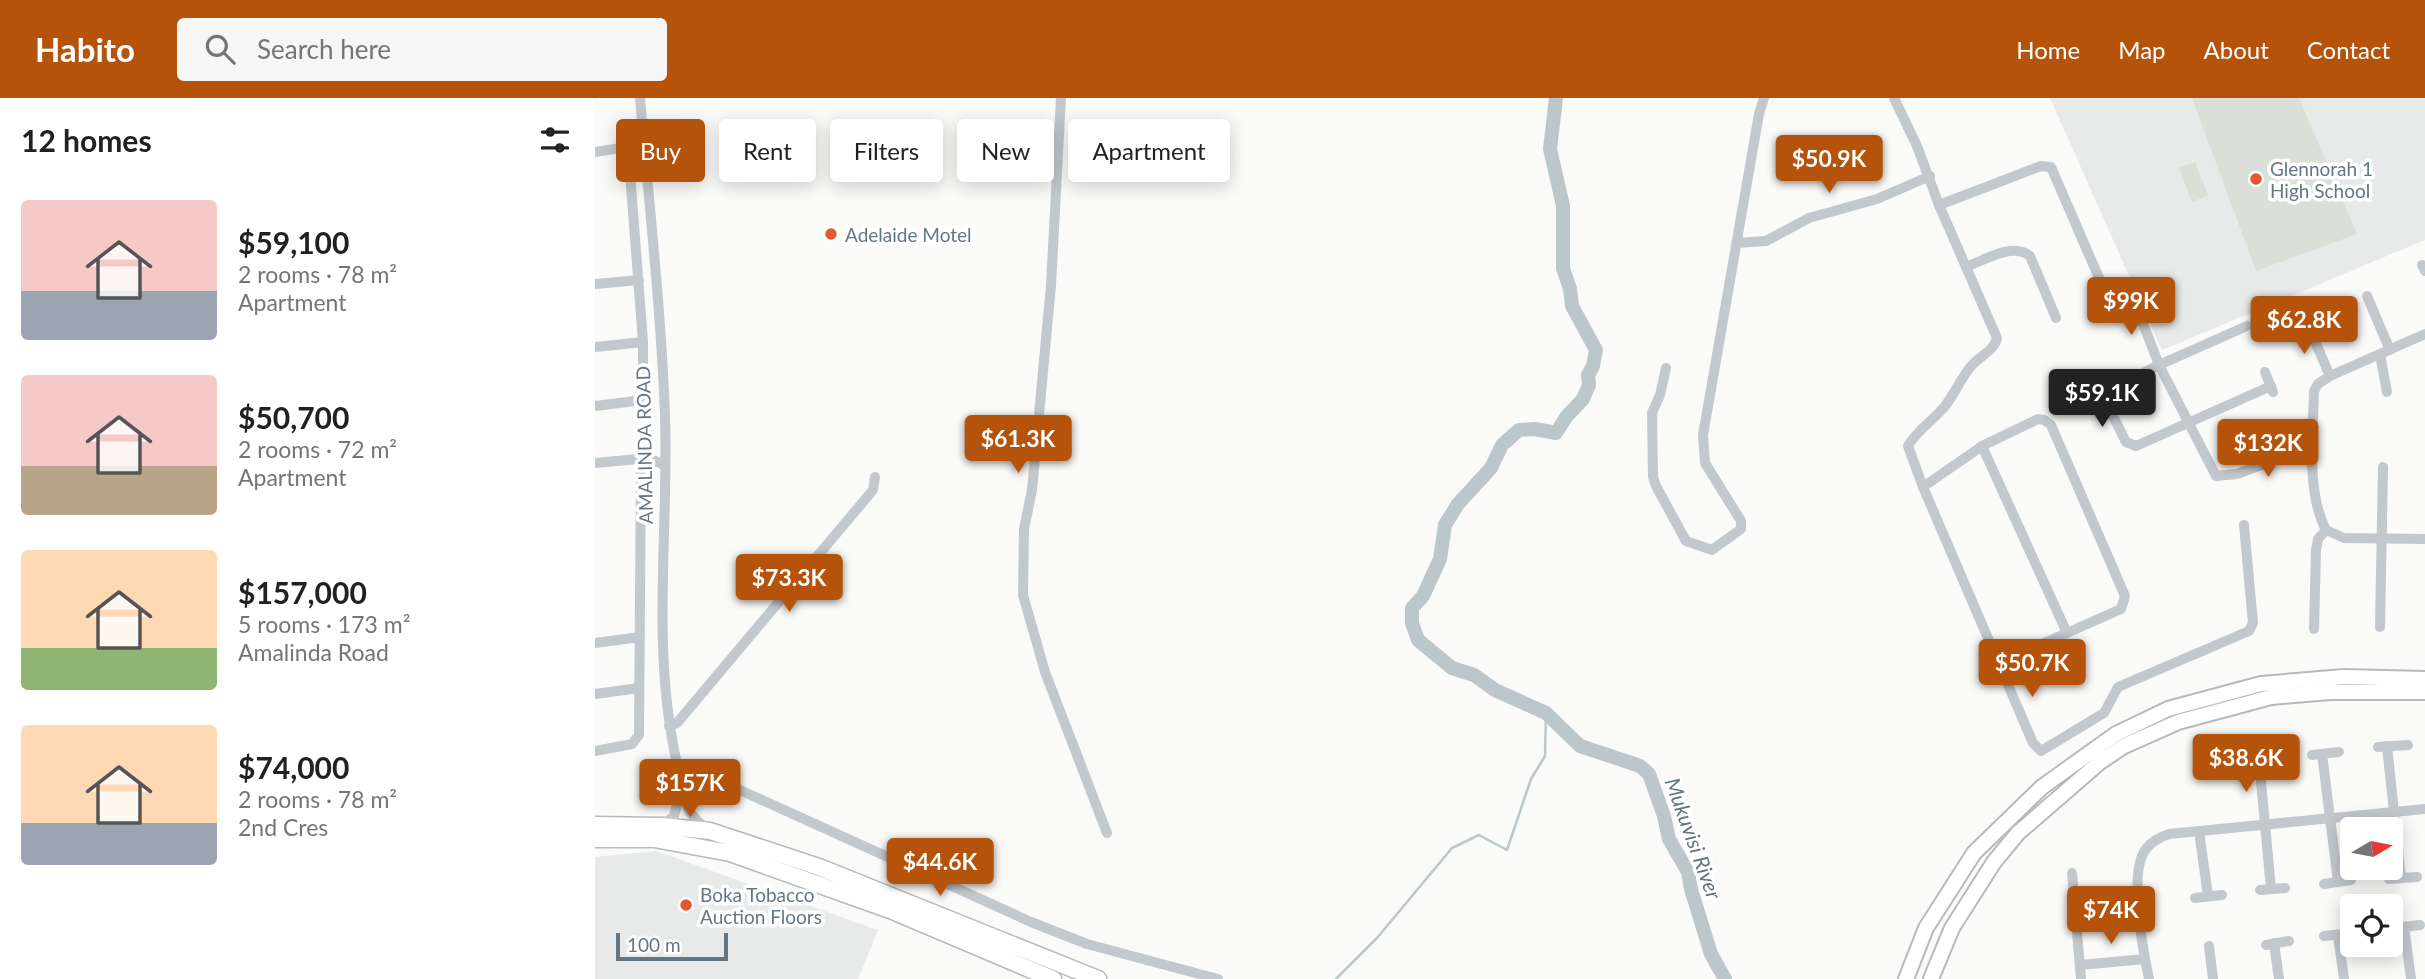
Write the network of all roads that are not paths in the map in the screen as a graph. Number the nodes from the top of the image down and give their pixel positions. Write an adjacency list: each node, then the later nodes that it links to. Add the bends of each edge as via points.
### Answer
1 (640, 98): 5 (street, AMALINDA ROAD)
2 (1061, 98): 71 (street, via 1049,310 1032,491 1024,529 1023,595 1045,672)
3 (1763, 98): 12 (street)
4 (1894, 98): 8 (street)
5 (642, 119)
6 (616, 149): 7 (street)
7 (595, 152)
8 (1930, 177): 11 (street); 12 (street, via 1877,199 1809,218 1766,241)
9 (631, 182): 14 (street)
10 (648, 182): 37 (street, AMALINDA ROAD, via 663,380)
11 (1939, 205): 13 (street); 17 (street, via 2041,166 2051,167)
12 (1737, 243): 27 (street, via 1703,435 1705,463 1741,521 1741,529 1711,550 1686,541 1653,477 1652,413)
13 (1966, 267): 19 (street, via 2014,249 2024,251); 40 (street, via 1996,333 1996,343 1963,376 1946,405 1908,446)
14 (639, 280): 15 (street); 23 (street)
15 (595, 284)
16 (2367, 296): 25 (street)
17 (2112, 308): 18 (street); 26 (street, via 2133,307 2139,313)
18 (2100, 313)
19 (2056, 318)
20 (2307, 323): 29 (street)
21 (2247, 326): 26 (street)
22 (2425, 334): 25 (street)
23 (643, 342): 24 (street); 31 (street, via 640,398 625,404)
24 (595, 347)
25 (2385, 353): 29 (street); 30 (street)
26 (2159, 365): 32 (street); 32 (street, via 2107,393 2105,400 2126,442 2136,446)
27 (1666, 368)
28 (2265, 372): 32 (street, via 2272,389)
29 (2330, 376): 34 (street, via 2314,391)
30 (2387, 392)
31 (595, 405)
32 (2189, 424): 34 (street, via 2216,476 2237,474)
33 (1982, 446): 40 (street); 47 (street); 47 (street, via 2038,419 2051,425 2125,596 2121,608)
34 (2313, 446): 42 (street, via 2316,506)
35 (641, 458): 36 (street); 37 (street); 48 (street)
36 (595, 463)
37 (664, 464): 55 (street, AMALINDA ROAD, via 662,661)
38 (2383, 467): 43 (street)
39 (876, 477): 55 (street, via 873,490 677,723)
40 (1923, 487): 50 (street)
41 (2244, 526): 50 (street, via 2253,623 2249,631 2117,687 2104,713 2041,751 2033,743)
42 (2326, 530): 43 (street, via 2344,538); 46 (street, via 2316,550)
43 (2382, 539): 44 (street); 45 (street)
44 (2425, 539)
45 (2380, 627)
46 (2314, 629)
47 (2067, 633): 50 (street)
48 (640, 637): 49 (street); 52 (street)
49 (595, 643)
50 (1999, 663)
51 (2425, 679): 95 (main road, via 2344,677 2262,684 2168,709 2116,734 2042,787 1974,853 1926,928)
52 (639, 688): 54 (street); 57 (street, via 637,740 625,747)
53 (2425, 692): 96 (main road, via 2271,697 2178,722 2124,746 2018,833 1952,928)
54 (595, 694)
55 (669, 726): 60 (street, AMALINDA ROAD)
56 (2408, 745): 63 (street, via 2383,747)
57 (595, 751)
58 (2339, 752): 65 (street, via 2317,755)
59 (2272, 759): 67 (street, via 2254,760)
60 (677, 766): 61 (street, AMALINDA ROAD); 94 (street, via 720,781 1031,922 1087,944)
61 (681, 790): 68 (street, via 674,816); 69 (street, AMALINDA ROAD, via 696,820)
62 (2425, 809): 63 (street)
63 (2395, 812): 64 (street); 65 (street)
64 (2395, 817)
65 (2330, 819): 67 (street); 77 (street)
66 (595, 825): 68 (highway)
67 (2264, 826): 70 (street); 79 (street, via 2266,890)
68 (662, 827): 69 (highway)
69 (711, 831): 93 (highway, via 819,867)
70 (2199, 831): 80 (street, via 2157,838 2144,850); 82 (street)
71 (1107, 833)
72 (595, 839): 92 (highway, via 654,839 730,853 890,910)
73 (2071, 873): 84 (street)
74 (2417, 877): 75 (street)
75 (2403, 878)
76 (2351, 880): 77 (street)
77 (2337, 882): 78 (street)
78 (2324, 884)
79 (2285, 888)
80 (2137, 894): 84 (street); 90 (street)
81 (2222, 895): 82 (street)
82 (2208, 897): 83 (street)
83 (2195, 898)
84 (2073, 901): 91 (street)
85 (2420, 925): 102 (street, via 2399,927)
86 (2338, 935): 87 (street); 101 (street)
87 (2324, 936)
88 (2289, 941): 100 (street, via 2270,944)
89 (2208, 946): 99 (street)
90 (2145, 959): 91 (street); 98 (street)
91 (2080, 965): 97 (street)
92 (1053, 979)
93 (1098, 979)
94 (1219, 979)
95 (1906, 979)
96 (1931, 979)
97 (2081, 979)
98 (2148, 979)
99 (2213, 979)
100 (2279, 979)
101 (2344, 979)
102 (2411, 979)

